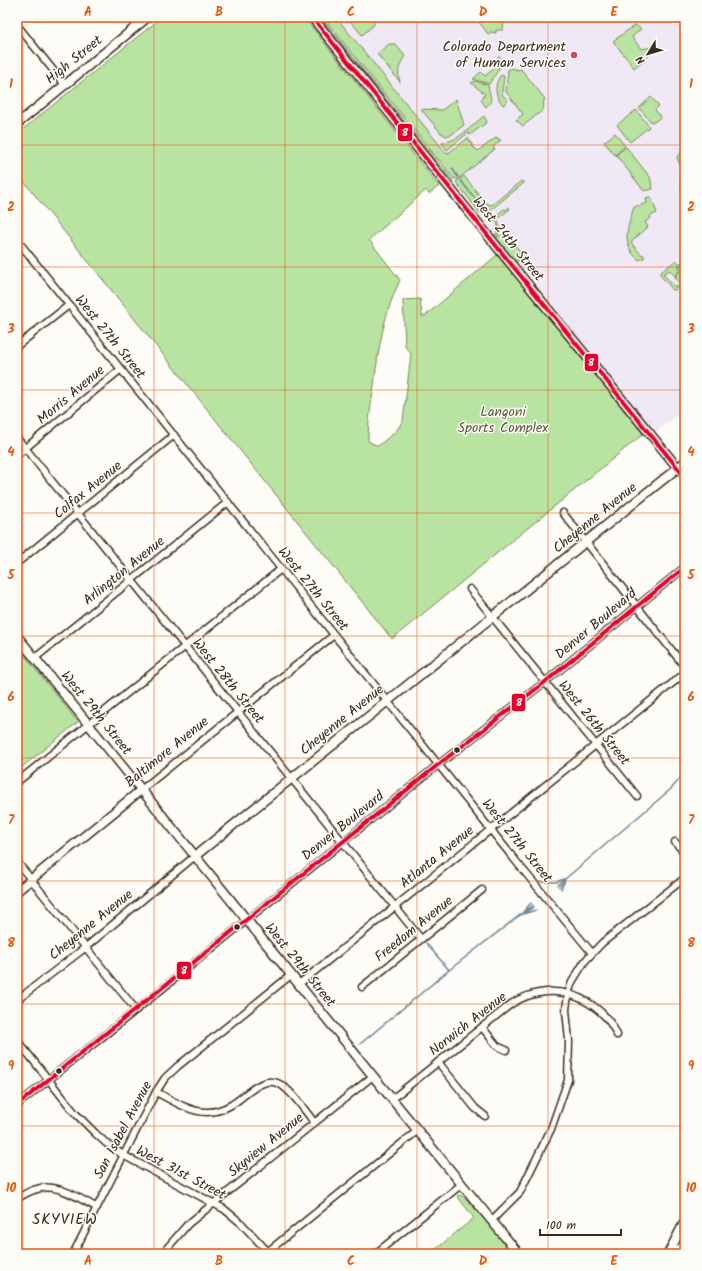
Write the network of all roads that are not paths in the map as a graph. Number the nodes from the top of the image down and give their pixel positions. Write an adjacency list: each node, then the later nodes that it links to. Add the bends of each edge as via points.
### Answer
1 (148, 17): 4 (street, High Street)
2 (312, 17): 15 (street, West 24th Street)
3 (17, 25): 4 (street)
4 (65, 85): 5 (street, High Street)
5 (17, 124)
6 (17, 240): 7 (street, West 27th Street)
7 (69, 305): 8 (street); 9 (street, West 27th Street)
8 (17, 346)
9 (121, 369): 10 (street, West 27th Street); 12 (street, Morris Avenue)
10 (174, 435): 17 (street, West 27th Street); 19 (street, Colfax Avenue)
11 (17, 438): 12 (street, West 28th Street)
12 (25, 448): 13 (street, Morris Avenue); 19 (street, West 28th Street)
13 (17, 455)
14 (685, 462): 15 (street, Cheyenne Avenue)
15 (678, 468): 16 (street, West 24th Street); 20 (street, Cheyenne Avenue)
16 (685, 477)
17 (228, 502): 23 (street, West 27th Street); 24 (street, Arlington Avenue)
18 (563, 513): 20 (street)
19 (78, 514): 21 (street, Colfax Avenue); 24 (street, West 28th Street)
20 (586, 542): 26 (street); 27 (street, Cheyenne Avenue)
21 (17, 563)
22 (685, 567): 26 (street, Denver Boulevard)
23 (281, 569): 28 (street, West 27th Street); 30 (street)
24 (131, 580): 30 (street, West 28th Street); 31 (street, Arlington Avenue)
25 (470, 590): 27 (street, West 26th Street)
26 (636, 606): 32 (street); 34 (street, Denver Boulevard)
27 (492, 617): 34 (street, West 26th Street); 35 (street, Cheyenne Avenue)
28 (334, 635): 35 (street, West 27th Street); 36 (street, Baltimore Avenue)
29 (17, 636): 31 (street, West 29th Street)
30 (184, 646): 36 (street, West 28th Street); 37 (street)
31 (35, 658): 37 (street, West 29th Street)
32 (685, 668)
33 (685, 673): 38 (street, Atlanta Avenue)
34 (545, 682): 38 (street, West 26th Street); 39 (street, Denver Boulevard)
35 (387, 700): 39 (street, West 27th Street); 40 (street, Cheyenne Avenue)
36 (237, 712): 40 (street, West 28th Street); 42 (street, Baltimore Avenue)
37 (88, 724): 41 (street); 42 (street, West 29th Street)
38 (595, 744): 43 (street, West 26th Street); 44 (street, Atlanta Avenue)
39 (439, 764): 44 (street, West 27th Street); 45 (street, Denver Boulevard)
40 (291, 778): 45 (street, West 28th Street); 48 (street, Cheyenne Avenue)
41 (17, 782)
42 (141, 790): 48 (street, West 29th Street); 51 (street, Baltimore Avenue)
43 (637, 796)
44 (491, 829): 54 (street, Atlanta Avenue); 58 (street, West 27th Street)
45 (343, 842): 54 (street, West 28th Street); 55 (street, Denver Boulevard)
46 (675, 842): 47 (street)
47 (685, 853)
48 (195, 856): 55 (street, West 29th Street); 57 (street, Cheyenne Avenue)
49 (17, 862): 51 (street)
50 (685, 878): 58 (street)
51 (31, 880): 53 (street, Baltimore Avenue); 57 (street)
52 (482, 890): 56 (street, Freedom Avenue)
53 (17, 891)
54 (394, 907): 56 (street, West 28th Street); 60 (street, Atlanta Avenue)
55 (247, 920): 59 (street, West 29th Street); 64 (street, Denver Boulevard)
56 (421, 939): 61 (street, Freedom Avenue)
57 (86, 947): 63 (street, Cheyenne Avenue); 64 (street)
58 (592, 953): 62 (street, via 572,982)
59 (291, 975): 60 (street, West 29th Street); 72 (street, San Isabel Avenue, via 178,1066 165,1078)
60 (299, 984): 70 (street, West 29th Street)
61 (362, 987)
62 (568, 994): 65 (street, Norwich Avenue, via 547,991 529,995 511,1004); 66 (street, Norwich Avenue, via 597,1009 613,1026); 83 (street, via 568,1080 551,1129 520,1192)
63 (17, 1000)
64 (136, 1010): 71 (street, Denver Boulevard)
65 (482, 1027): 68 (street, via 497,1046); 69 (street, Norwich Avenue)
66 (617, 1035)
67 (17, 1040): 71 (street, West 31st Street)
68 (506, 1050)
69 (438, 1062): 73 (street, Norwich Avenue); 75 (street, via 475,1108)
70 (373, 1076): 73 (street, West 29th Street); 76 (street, Skyview Avenue)
71 (49, 1080): 74 (street, Denver Boulevard); 78 (street, West 31st Street, via 95,1134)
72 (156, 1092): 76 (street, via 190,1109 207,1112 230,1106 260,1084 278,1083 288,1090); 78 (street, San Isabel Avenue)
73 (392, 1099): 77 (street, West 29th Street)
74 (17, 1105)
75 (485, 1116)
76 (314, 1122): 81 (street, Skyview Avenue)
77 (417, 1131): 79 (street, West 29th Street); 87 (street)
78 (123, 1155): 81 (street, West 31st Street); 82 (street, San Isabel Avenue)
79 (462, 1184): 83 (street, West 29th Street); 90 (street)
80 (17, 1199): 82 (street, via 31,1189 52,1187)
81 (214, 1203): 87 (street, West 31st Street, via 241,1223); 89 (street, Skyview Avenue, via 188,1224)
82 (96, 1207): 88 (street, San Isabel Avenue)
83 (492, 1220): 91 (street, West 29th Street)
84 (685, 1221): 86 (street)
85 (685, 1243): 86 (street)
86 (677, 1250): 92 (street)
87 (268, 1253)
88 (73, 1254)
89 (162, 1254)
90 (375, 1254)
91 (519, 1254)
92 (668, 1254)

